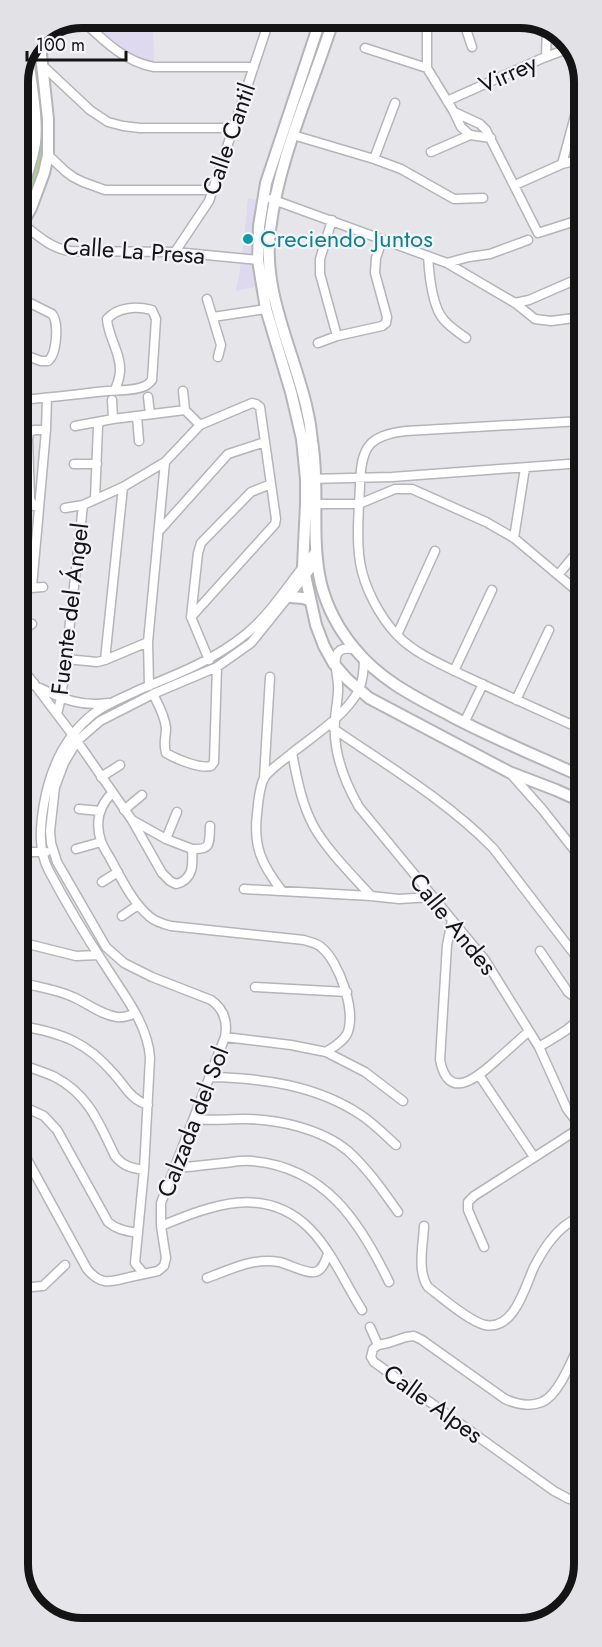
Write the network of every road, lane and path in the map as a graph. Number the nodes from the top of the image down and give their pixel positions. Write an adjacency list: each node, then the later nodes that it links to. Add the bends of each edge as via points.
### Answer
1 (90, 28): 16 (street, via 140,64)
2 (267, 28): 16 (street, Calle Cantil)
3 (317, 29): 7 (main road)
4 (331, 29): 9 (main road)
5 (427, 29): 17 (street)
6 (467, 29): 10 (street)
7 (315, 35): 9 (main road); 37 (main road)
8 (547, 36): 14 (street)
9 (328, 39): 26 (main road)
10 (472, 47)
11 (365, 48): 17 (street)
12 (40, 49): 15 (main road)
13 (563, 51): 14 (street, Virrey)
14 (546, 57): 19 (street, Virrey)
15 (42, 65): 25 (street, via 108,122 140,128); 30 (main road)
16 (254, 67): 25 (street, Calle Cantil)
17 (427, 68): 19 (street)
18 (30, 73): 22 (main road)
19 (447, 101): 23 (street)
20 (29, 103): 22 (street)
21 (395, 103): 31 (street)
22 (33, 105): 34 (main road, via 35,140)
23 (454, 112): 27 (street); 28 (street, via 480,124)
24 (574, 120): 33 (street)
25 (234, 128): 36 (street, Calle Cantil)
26 (293, 135): 31 (street); 39 (main road)
27 (470, 135): 28 (street); 29 (street)
28 (491, 138): 35 (street)
29 (431, 152)
30 (48, 155): 36 (street, via 82,182 105,190); 40 (main road)
31 (374, 159): 38 (street, via 401,169 454,199)
32 (574, 161): 33 (street)
33 (562, 164): 35 (street)
34 (29, 167)
35 (515, 185): 42 (street, via 538,233)
36 (213, 190): 46 (street, Calle Cantil)
37 (263, 196): 39 (street); 48 (main road)
38 (483, 198)
39 (275, 200): 41 (street); 52 (main road, via 269,231)
40 (29, 211)
41 (332, 220): 44 (street); 57 (street, via 320,259 320,274)
42 (574, 222)
43 (29, 231): 46 (street, Calle La Presa, via 60,250)
44 (382, 240): 47 (street); 57 (street, via 375,273 386,322)
45 (528, 240): 49 (street, via 490,254)
46 (175, 252): 48 (street, Calle La Presa)
47 (428, 256): 49 (street); 58 (street, via 438,311 443,320)
48 (258, 260): 52 (main road)
49 (447, 263): 54 (street)
50 (574, 280): 54 (street)
51 (207, 299): 55 (street)
52 (268, 300): 55 (street); 88 (main road); 88 (main road, via 278,314 306,406 313,444)
53 (29, 302): 60 (street, via 52,314 57,324 52,358 41,361)
54 (515, 303): 56 (street, via 535,318)
55 (213, 317): 61 (street, via 220,345)
56 (574, 318)
57 (337, 336): 59 (street)
58 (466, 338)
59 (318, 343)
60 (29, 357)
61 (218, 357)
62 (114, 390): 62 (street, via 120,370 107,319 122,309 152,310 156,319 152,380 142,387); 65 (street)
63 (183, 390): 68 (street)
64 (148, 397): 69 (street)
65 (47, 398): 66 (street); 76 (street)
66 (29, 399)
67 (112, 400): 71 (street)
68 (185, 410): 69 (street); 74 (street)
69 (150, 414): 70 (street)
70 (137, 416): 71 (street); 78 (street)
71 (113, 419): 73 (street)
72 (574, 421): 87 (street, via 388,433 368,447)
73 (100, 422): 75 (street); 83 (street)
74 (200, 425): 79 (street, via 256,404 260,407); 81 (street)
75 (75, 426)
76 (46, 430): 77 (street); 96 (street)
77 (29, 434)
78 (139, 441)
79 (265, 442): 89 (street); 98 (street, via 228,454)
80 (29, 462): 96 (street, via 30,500)
81 (165, 462): 90 (street); 98 (street)
82 (74, 464): 83 (street)
83 (97, 464): 92 (street)
84 (574, 464): 85 (street)
85 (525, 468): 86 (street); 99 (street)
86 (392, 477): 87 (street); 91 (street)
87 (360, 478): 88 (street); 94 (street)
88 (311, 479): 93 (main road)
89 (271, 484): 112 (street, via 275,524); 112 (street, via 251,492 201,543)
90 (123, 487): 92 (street); 120 (street)
91 (395, 489): 94 (street); 99 (street, via 412,489)
92 (95, 499): 95 (street)
93 (311, 504): 94 (street); 100 (main road)
94 (359, 504): 116 (street, via 362,572 376,604)
95 (83, 505): 97 (street); 119 (street, Fuente del Ángel)
96 (39, 507): 105 (street)
97 (65, 508)
98 (159, 531): 117 (street)
99 (514, 538): 104 (street)
100 (313, 548): 103 (main road); 103 (street); 118 (main road, via 325,598)
101 (435, 551): 116 (street)
102 (574, 556): 104 (street)
103 (304, 571): 110 (street); 111 (main road); 121 (street, via 247,634)
104 (558, 575): 109 (street)
105 (32, 587): 106 (street); 107 (street)
106 (43, 587)
107 (29, 588)
108 (492, 590): 124 (street)
109 (574, 590)
110 (290, 597): 111 (main road); 123 (street, via 251,643)
111 (309, 600): 122 (main road)
112 (191, 617): 121 (street)
113 (32, 624): 114 (street)
114 (29, 626)
115 (549, 630): 133 (street)
116 (397, 635): 124 (street)
117 (148, 642): 120 (street); 130 (street)
118 (360, 654): 122 (street, via 348,648 336,656); 131 (street, via 363,674); 137 (main road, via 395,685)
119 (66, 658): 120 (street); 132 (street, Fuente del Ángel)
120 (105, 660)
121 (209, 660): 130 (street)
122 (334, 664): 131 (main road); 136 (street, Calle Andes, via 338,683)
123 (217, 667): 130 (street); 130 (street, via 211,766 166,753 163,715)
124 (454, 671): 127 (street)
125 (29, 677): 128 (street)
126 (270, 677): 146 (street)
127 (483, 684): 133 (street); 137 (street)
128 (35, 685): 129 (street); 132 (street); 135 (street)
129 (29, 689)
130 (151, 690): 134 (street, Calzada del Sol); 140 (street, Calzada del Sol)
131 (359, 690): 136 (street); 143 (main road, via 380,705)
132 (61, 698): 134 (street, via 87,704); 135 (street, Fuente del Ángel)
133 (516, 700): 138 (street)
134 (114, 702): 140 (street, Calzada del Sol, via 93,714)
135 (57, 714): 140 (street)
136 (335, 719): 139 (street, Calle Andes); 141 (street)
137 (464, 723): 144 (main road)
138 (574, 726)
139 (334, 729): 169 (street, Calle Andes, via 343,775 359,807); 174 (street, via 478,832)
140 (75, 738): 145 (street); 162 (street, Calzada del Sol, via 55,763 47,786 40,828); 163 (street, Calzada del Sol, via 55,787 50,831)
141 (292, 753): 146 (street); 168 (street, via 311,823)
142 (120, 765): 145 (street)
143 (509, 772): 149 (main road); 160 (street)
144 (574, 773)
145 (101, 777): 147 (street)
146 (264, 779): 167 (street, via 256,843 268,872)
147 (112, 793): 151 (street); 152 (street)
148 (142, 795): 151 (street)
149 (574, 798)
150 (80, 809): 152 (street)
151 (124, 810): 154 (street)
152 (100, 811): 157 (street)
153 (177, 812): 156 (street)
154 (132, 820): 156 (street); 159 (street, via 162,873 176,884 189,877)
155 (210, 826): 159 (street, via 206,848)
156 (166, 839): 159 (street)
157 (101, 842): 158 (street); 164 (street)
158 (76, 849)
159 (192, 849)
160 (574, 850)
161 (28, 852): 162 (street)
162 (43, 852): 163 (street); 176 (street, Calzada del Sol, via 48,870)
163 (54, 853): 185 (street, Calzada del Sol, via 106,947 123,963 219,1005)
164 (118, 872): 165 (street); 170 (street)
165 (102, 882)
166 (244, 889): 167 (street)
167 (282, 891): 168 (street)
168 (371, 896): 169 (street)
169 (432, 897): 172 (street, Calle Andes)
170 (138, 905): 171 (street); 179 (street, via 161,924 304,940 320,946 331,957)
171 (122, 916)
172 (452, 920): 184 (street, Calle Andes, via 485,960); 189 (street, via 440,1060 452,1081 466,1082)
173 (32, 945): 176 (street, via 76,956)
174 (574, 946)
175 (540, 951): 180 (street)
176 (98, 955): 181 (street, Calzada del Sol)
177 (28, 984): 181 (street, via 75,997 119,1018)
178 (255, 987): 179 (street)
179 (347, 992): 187 (street, via 351,1017 348,1032)
180 (574, 997)
181 (135, 1013): 192 (street, Calzada del Sol, via 149,1046)
182 (574, 1024): 186 (street)
183 (28, 1027): 192 (street, via 50,1031 84,1046 135,1100)
184 (528, 1032): 186 (street, Calle Andes); 189 (street)
185 (225, 1037): 187 (street); 190 (street, Calzada del Sol)
186 (539, 1047): 194 (street, Calle Andes)
187 (326, 1052): 191 (street, via 364,1072)
188 (28, 1067): 201 (street, via 52,1076 78,1093 120,1162)
189 (479, 1075): 198 (street)
190 (210, 1077): 195 (street, Calzada del Sol); 197 (street, via 287,1084 322,1094 361,1115)
191 (403, 1101)
192 (148, 1105): 201 (street, Calzada del Sol)
193 (28, 1109): 206 (street, via 44,1116 57,1130 108,1222 121,1230)
194 (574, 1118)
195 (194, 1119): 200 (street, Calzada del Sol); 202 (street, via 282,1122 319,1134 347,1150)
196 (574, 1132): 198 (street)
197 (396, 1145)
198 (534, 1157): 207 (street, via 468,1202)
199 (28, 1162): 213 (street, Calzada del Sol, via 87,1269 103,1281)
200 (174, 1168): 204 (street, Calzada del Sol, via 161,1203); 214 (street, via 250,1160 287,1167 321,1185 345,1209)
201 (144, 1170): 206 (street, Calzada del Sol)
202 (398, 1212)
203 (574, 1221): 205 (street, via 552,1238 512,1314 496,1325 486,1326 423,1280)
204 (161, 1226): 208 (street, via 231,1203 269,1204 291,1214 310,1230); 211 (street, Calzada del Sol, via 164,1266)
205 (424, 1227)
206 (138, 1233): 209 (street, Calzada del Sol)
207 (484, 1247)
208 (328, 1254): 212 (street, via 318,1271 276,1261 260,1262); 216 (street)
209 (135, 1263): 211 (street); 213 (street)
210 (65, 1265): 215 (street, via 43,1286)
211 (144, 1274): 213 (street, Calzada del Sol)
212 (207, 1278)
213 (122, 1279)
214 (389, 1282)
215 (28, 1287)
216 (362, 1310)
217 (370, 1327): 218 (street)
218 (378, 1345): 219 (street, Calle Alpes, via 414,1336 516,1404 542,1402 552,1394); 220 (street, Calle Alpes, via 371,1353 374,1362 554,1491)
219 (574, 1354)
220 (574, 1499)

